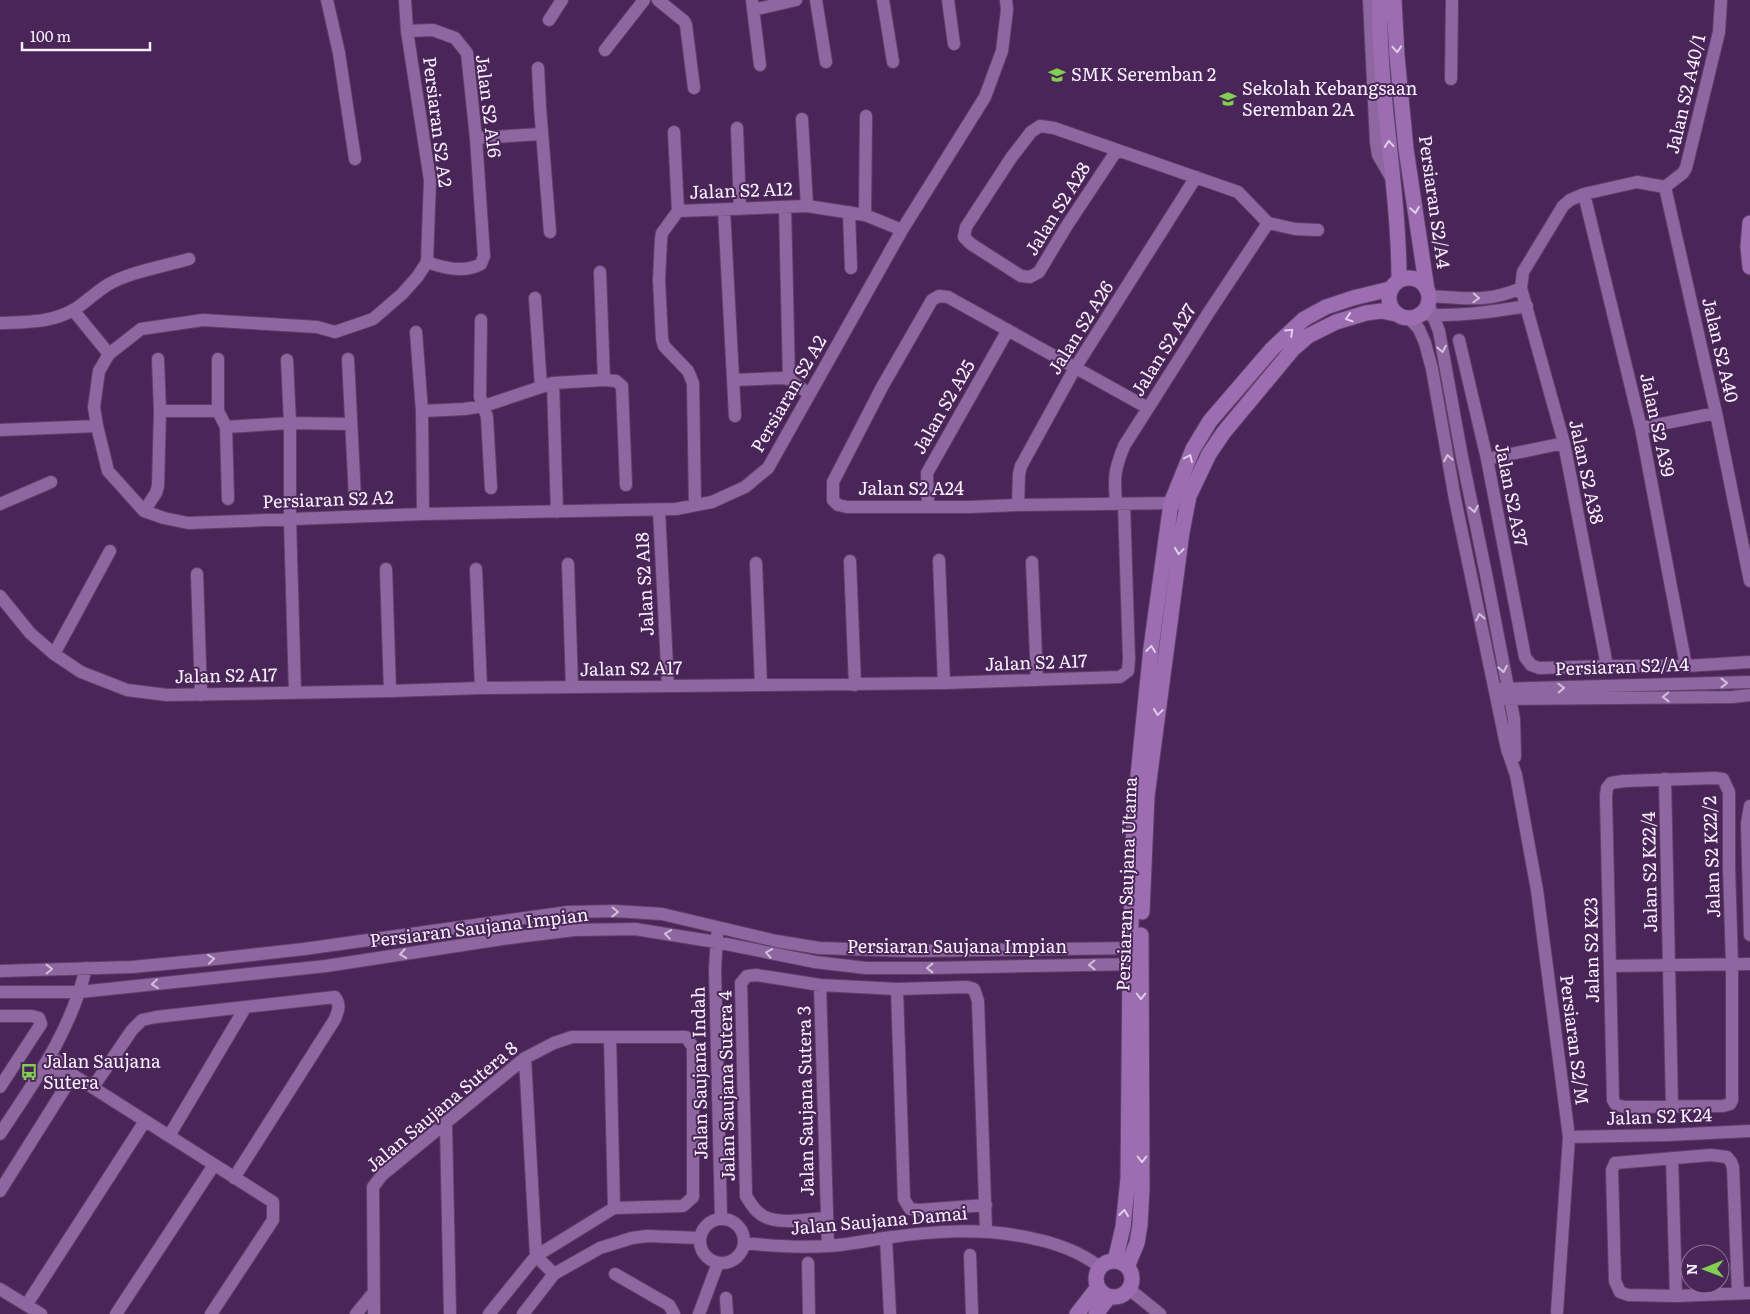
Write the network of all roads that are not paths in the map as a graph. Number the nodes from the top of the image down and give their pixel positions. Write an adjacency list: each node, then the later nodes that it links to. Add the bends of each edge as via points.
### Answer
1 (327, 0): 35 (street, via 339,53)
2 (405, 0): 18 (street, Persiaran S2 A2)
3 (562, 0): 17 (street)
4 (644, 0): 21 (street)
5 (658, 0): 27 (street, via 686,25)
6 (796, 0): 16 (street)
7 (816, 0): 22 (street)
8 (883, 0): 23 (street)
9 (948, 0): 20 (street)
10 (1006, 0): 48 (street, Persiaran S2 A2, via 1002,51 986,97)
11 (1370, 0): 19 (street)
12 (1380, 0): 19 (main road, Persiaran S2/A4)
13 (1394, 0): 60 (main road, Persiaran S2/A4, one-way to 60)
14 (1452, 0): 26 (street)
15 (1721, 0): 37 (street, Jalan S2 A40/1, via 1719,32 1686,168)
16 (752, 5): 24 (street)
17 (549, 20)
18 (407, 31): 33 (street, Jalan S2 A16, via 433,30 455,38 467,53); 52 (street, Persiaran S2 A2, via 430,180)
19 (1376, 41): 56 (main road, Persiaran S2/A4, one-way to 19, via 1399,248)
20 (954, 44)
21 (605, 50)
22 (826, 62)
23 (893, 62)
24 (760, 65)
25 (538, 68): 32 (street)
26 (1451, 79)
27 (694, 88)
28 (866, 116): 45 (street)
29 (802, 119): 39 (street)
30 (737, 128): 41 (street)
31 (674, 132): 43 (street)
32 (542, 134): 33 (street); 50 (street)
33 (476, 138): 52 (street, Jalan S2 A16, via 484,256 481,264 474,268 442,268)
34 (1117, 150): 34 (street, Jalan S2 A28, via 1040,126 1031,132 1011,158 966,227 964,237 1022,276 1030,277 1039,272); 36 (street)
35 (355, 159)
36 (1196, 177): 46 (street, via 1238,192); 74 (street, Jalan S2 A26)
37 (1665, 187): 38 (street, via 1637,182); 86 (street, Jalan S2 A40)
38 (1584, 194): 57 (street, via 1563,206 1524,272); 92 (street, Jalan S2 A39)
39 (807, 206): 40 (street, Jalan S2 A12); 44 (street, Jalan S2 A12)
40 (785, 208): 41 (street, Jalan S2 A12); 75 (street)
41 (740, 209): 42 (street, Jalan S2 A12)
42 (724, 210): 43 (street, Jalan S2 A12); 77 (street)
43 (678, 211): 105 (street, Jalan S2 A12, via 661,239 662,339 693,382)
44 (849, 212): 45 (street, Jalan S2 A12); 54 (street)
45 (865, 215): 48 (street, Jalan S2 A12)
46 (1268, 223): 49 (street); 82 (street, Jalan S2 A27)
47 (1750, 223): 53 (main road)
48 (902, 230): 80 (street, Persiaran S2 A2)
49 (1318, 230)
50 (550, 232)
51 (189, 259): 61 (street, via 108,284)
52 (426, 262): 69 (street, Persiaran S2 A2, via 402,294 373,319 335,332 317,327 203,320 141,329)
53 (1750, 267)
54 (852, 268)
55 (600, 272): 76 (street)
56 (1394, 284): 60 (main road, Persiaran S2/A4, via 1389,303); 60 (main road, via 1412,278 1424,284); 101 (main road, Persiaran Saujana Utama, one-way to 56, via 1210,420 1272,349 1304,319 1326,307)
57 (1521, 288): 59 (street, Jalan S2 A38); 60 (street, one-way to 57, via 1488,299)
58 (534, 298): 79 (street)
59 (1527, 306): 62 (street); 94 (street, Jalan S2 A38)
60 (1421, 307): 62 (street); 66 (street); 102 (main road, Persiaran Saujana Utama, one-way to 102, via 1366,313 1336,322 1308,336 1293,349 1224,432 1209,454); 138 (street, one-way to 60, via 1455,498 1432,369 1419,329)
61 (74, 310): 64 (street, via 42,322); 69 (street)
62 (1452, 316): 66 (street, via 1443,322)
63 (481, 320): 81 (street, via 480,397)
64 (0, 323)
65 (1008, 330): 74 (street); 107 (street, Jalan S2 A25, via 927,473); 107 (street, Jalan S2 A24, via 948,297 932,300 833,482 833,500 838,505)
66 (1439, 331): 138 (street, one-way to 138, via 1486,574)
67 (416, 332): 84 (street)
68 (1459, 340): 95 (street, Jalan S2 A37)
69 (109, 354): 90 (street, Persiaran S2 A2, via 99,371 94,407)
70 (158, 359): 83 (street)
71 (218, 359): 85 (street)
72 (348, 359): 89 (street)
73 (287, 360): 88 (street)
74 (1076, 368): 82 (street); 106 (street, Jalan S2 A26, via 1021,466)
75 (789, 379): 77 (street); 80 (street)
76 (604, 380): 78 (street); 97 (street, via 616,381 622,386)
77 (734, 380): 87 (street)
78 (553, 383): 79 (street); 110 (street)
79 (540, 387): 81 (street)
80 (809, 394): 105 (street, Persiaran S2 A2, via 768,468 745,487 712,502)
81 (484, 406): 84 (street); 98 (street)
82 (1148, 408): 104 (street, Jalan S2 A27, via 1124,446 1117,464 1114,477)
83 (160, 411): 85 (street); 109 (street, via 158,486)
84 (422, 411): 111 (street)
85 (218, 412): 91 (street)
86 (1716, 413): 92 (street); 122 (street, Jalan S2 A40)
87 (736, 416)
88 (290, 423): 89 (street); 91 (street); 112 (street)
89 (351, 424): 99 (street)
90 (97, 426): 93 (street); 109 (street, Persiaran S2 A2, via 108,471)
91 (226, 427): 100 (street)
92 (1641, 428): 127 (street, Jalan S2 A39)
93 (0, 430)
94 (1564, 444): 95 (street); 126 (street, Jalan S2 A38)
95 (1487, 459): 126 (street, Jalan S2 A37, via 1525,657 1538,668)
96 (51, 482): 103 (street)
97 (626, 485)
98 (491, 488)
99 (355, 498)
100 (228, 499)
101 (1170, 503): 102 (street, Jalan S2 A24); 104 (street, Jalan S2 A24); 149 (main road, Persiaran Saujana Utama, one-way to 101, via 1136,780)
102 (1187, 503): 149 (main road, Persiaran Saujana Utama, one-way to 149, via 1147,796)
103 (0, 504)
104 (1120, 504): 106 (street, Jalan S2 A24); 128 (street, Jalan S2 A17, via 1128,671 1120,677)
105 (695, 505): 108 (street, Persiaran S2 A2)
106 (1018, 505): 107 (street, Jalan S2 A24)
107 (928, 506)
108 (660, 510): 110 (street, Persiaran S2 A2); 133 (street, Jalan S2 A18)
109 (144, 511): 112 (street, Persiaran S2 A2, via 188,524)
110 (557, 512): 111 (street, Persiaran S2 A2)
111 (423, 514): 112 (street, Persiaran S2 A2)
112 (290, 520): 137 (street)
113 (110, 551): 124 (street)
114 (940, 560): 131 (street)
115 (850, 561): 132 (street)
116 (1032, 562): 128 (street)
117 (756, 563): 130 (street)
118 (568, 564): 134 (street)
119 (386, 569): 136 (street)
120 (476, 569): 135 (street)
121 (197, 574): 139 (street)
122 (1750, 581)
123 (0, 596): 124 (street, Jalan S2 A17, via 30,633)
124 (54, 654): 139 (street, Jalan S2 A17, via 82,672 127,690)
125 (1750, 662): 127 (street)
126 (1607, 666): 127 (street)
127 (1686, 666)
128 (1037, 680): 131 (street, Jalan S2 A17)
129 (1750, 682): 138 (street, Persiaran S2/A4, one-way to 129)
130 (761, 684): 132 (street, Jalan S2 A17); 133 (street, Jalan S2 A17)
131 (944, 684): 132 (street, Jalan S2 A17)
132 (854, 685)
133 (668, 686): 134 (street, Jalan S2 A17)
134 (572, 687): 135 (street, Jalan S2 A17)
135 (481, 688): 136 (street, Jalan S2 A17)
136 (390, 691): 137 (street, Jalan S2 A17)
137 (295, 693): 139 (street, Jalan S2 A17)
138 (1502, 694): 141 (street, Persiaran S2/A4); 142 (street); 143 (street, via 1507,749)
139 (201, 695)
140 (1750, 695): 141 (street, Persiaran S2/A4, one-way to 141)
141 (1533, 699): 142 (street)
142 (1514, 719): 143 (street)
143 (1516, 775): 175 (street, Persiaran S2/M, via 1536,890)
144 (1665, 779): 151 (street, Jalan S2 K22/2, via 1714,778 1723,780 1729,792); 153 (street, Jalan S2 K22/4); 154 (street, Jalan S2 K23, via 1611,783 1607,788)
145 (1750, 806): 147 (street, via 1747,824)
146 (718, 928): 148 (street, Jalan Saujana Indah); 149 (street, Persiaran Saujana Impian, via 819,948 920,951); 155 (street, Persiaran Saujana Impian, one-way to 146, via 150,965 304,949 568,912 662,914)
147 (1750, 935)
148 (716, 942): 150 (street, Persiaran Saujana Impian, one-way to 148, via 866,968 815,962); 160 (street, Persiaran Saujana Impian, one-way to 160, via 635,929 574,930 326,966); 182 (street, Jalan Saujana Indah)
149 (1136, 948): 150 (main road, Persiaran Saujana Utama)
150 (1136, 964): 193 (main road, Persiaran Saujana Utama, via 1142,1188 1137,1243)
151 (1732, 964): 152 (street); 153 (street); 169 (street, via 1732,1100 1730,1104)
152 (1750, 964)
153 (1669, 965): 154 (street); 169 (street, Jalan S2 K22/4)
154 (1610, 966): 169 (street, Jalan S2 K23, via 1612,1100 1616,1105 1625,1106)
155 (86, 968): 156 (street, Persiaran Saujana Impian, one-way to 155); 160 (street)
156 (0, 971)
157 (820, 985): 158 (street); 183 (street, Jalan Saujana Sutera 3); 183 (street, Jalan Saujana Sutera 4, via 756,975 747,976 742,983 746,1196 757,1212 774,1221)
158 (898, 989): 180 (street, via 974,989 978,1001); 180 (street, via 904,1199 910,1209 919,1210)
159 (0, 992): 160 (street, Persiaran Saujana Impian)
160 (80, 992): 165 (street)
161 (245, 1008): 168 (street, via 142,1020); 174 (street); 178 (street, via 335,997 339,1008)
162 (0, 1016): 167 (street, via 32,1016 39,1018 41,1024)
163 (610, 1037): 164 (street, Jalan Saujana Sutera 8, via 572,1037); 181 (street); 181 (street, Jalan Saujana Sutera 8, via 686,1037 693,1047 692,1197 683,1206)
164 (525, 1058): 171 (street, Jalan Saujana Sutera 8); 190 (street)
165 (48, 1062): 166 (street, via 68,1068); 173 (street)
166 (73, 1075): 168 (street); 179 (street)
167 (0, 1087)
168 (93, 1087): 170 (street)
169 (1672, 1106)
170 (144, 1121): 174 (street); 204 (street)
171 (446, 1124): 199 (street, Jalan Saujana Sutera 8, via 382,1175 373,1187); 211 (street)
172 (1750, 1130): 175 (street, Jalan S2 K24)
173 (0, 1134)
174 (168, 1136): 177 (street)
175 (1569, 1137): 205 (street, Persiaran S2/M)
176 (1672, 1158): 201 (street, via 1711,1155 1727,1157 1731,1162); 202 (street); 202 (street, via 1615,1163 1612,1170 1615,1282 1620,1292 1628,1295)
177 (214, 1165): 178 (street); 207 (street)
178 (234, 1178): 208 (street, via 273,1202 273,1220)
179 (0, 1191)
180 (986, 1205): 184 (street)
181 (614, 1208): 190 (street)
182 (721, 1218): 185 (street, via 709,1222); 187 (street, via 738,1225)
183 (826, 1218): 188 (street, Jalan Saujana Sutera 3)
184 (986, 1231): 186 (street, Jalan Saujana Damai, via 944,1231); 194 (street, Jalan Saujana Damai, via 1046,1241 1086,1256)
185 (700, 1238): 191 (street, via 702,1251); 195 (street, via 632,1238 600,1248)
186 (886, 1238): 188 (street, Jalan Saujana Damai); 218 (street)
187 (744, 1243): 188 (street, Jalan Saujana Damai, via 784,1247); 191 (street, via 735,1259)
188 (828, 1246)
189 (970, 1255): 219 (street)
190 (536, 1256): 195 (street); 212 (street)
191 (718, 1263): 215 (street)
192 (808, 1263): 217 (street)
193 (1121, 1264): 194 (main road, via 1109,1261); 198 (main road, via 1130,1271)
194 (1100, 1267): 200 (main road, via 1096,1277)
195 (554, 1274): 213 (street)
196 (615, 1274): 214 (street, via 669,1305)
197 (0, 1289): 204 (street)
198 (1129, 1289): 200 (main road, via 1120,1296); 222 (street)
199 (374, 1292): 209 (street); 210 (street, Jalan Saujana Sutera 8)
200 (1103, 1292): 220 (main road); 221 (main road)
201 (1744, 1293): 202 (street)
202 (1676, 1296)
203 (726, 1298): 216 (street)
204 (27, 1304): 206 (street)
205 (1556, 1312)
206 (41, 1314)
207 (116, 1314)
208 (210, 1314)
209 (356, 1314)
210 (374, 1314)
211 (450, 1314)
212 (489, 1314)
213 (523, 1314)
214 (674, 1314)
215 (699, 1314)
216 (727, 1314)
217 (809, 1314)
218 (890, 1314)
219 (972, 1314)
220 (1077, 1314)
221 (1096, 1314)
222 (1160, 1314)

